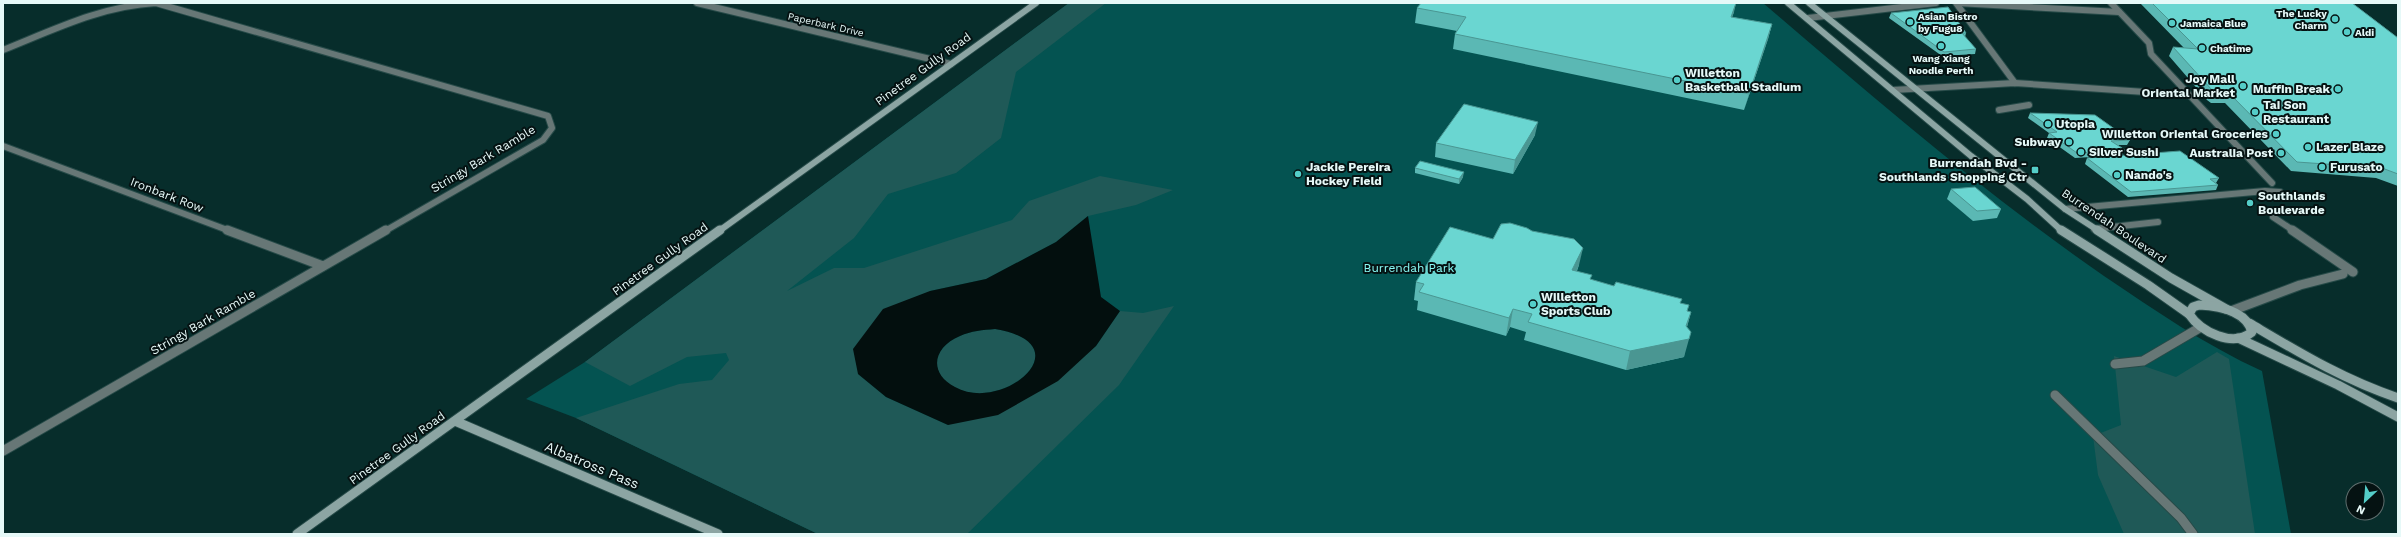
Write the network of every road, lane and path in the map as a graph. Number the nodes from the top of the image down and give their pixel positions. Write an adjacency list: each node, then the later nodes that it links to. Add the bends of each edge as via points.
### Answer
1 (697, 3): 12 (street, Paperbark Drive)
2 (1036, 3): 12 (main road, Pinetree Gully Road)
3 (1788, 3): 10 (main road)
4 (1809, 3): 9 (main road, Burrendah Boulevard)
5 (1936, 3): 9 (street)
6 (1957, 3): 8 (street); 13 (street)
7 (2111, 3): 8 (street)
8 (2119, 12): 16 (street, via 2149,43 2150,54)
9 (1826, 16): 10 (street); 14 (main road, Burrendah Boulevard)
10 (1808, 18): 15 (main road)
11 (3, 50): 26 (street, Stringy Bark Ramble, via 110,8 136,3 156,3 548,116 552,128 542,140)
12 (951, 64): 38 (main road, Pinetree Gully Road)
13 (2016, 82): 14 (street); 16 (street)
14 (1918, 89): 15 (street); 22 (main road, Burrendah Boulevard)
15 (1894, 90): 30 (main road, via 1971,156 2027,199 2064,233)
16 (2189, 95): 20 (street)
17 (2029, 105): 18 (street)
18 (1999, 110)
19 (3, 146): 26 (street, Ironbark Row)
20 (2272, 183)
21 (2280, 192): 22 (street, via 2265,191)
22 (2065, 209): 25 (main road, Burrendah Boulevard)
23 (2273, 217): 27 (street)
24 (2158, 222): 25 (street)
25 (2094, 229): 29 (main road, Burrendah Boulevard, via 2171,278)
26 (323, 266): 39 (street, Stringy Bark Ramble)
27 (2353, 272)
28 (2343, 274): 29 (street, via 2319,278)
29 (2228, 310): 30 (main road, via 2199,305 2193,307); 31 (main road, Burrendah Boulevard)
30 (2189, 314): 32 (main road)
31 (2249, 323): 33 (main road, via 2252,332 2250,335); 36 (main road, via 2318,364 2360,385)
32 (2201, 327): 33 (main road, via 2219,335); 34 (street, via 2143,361)
33 (2238, 338): 37 (main road, via 2338,385)
34 (2115, 364)
35 (2055, 395): 42 (street, via 2181,518)
36 (2398, 398)
37 (2398, 417)
38 (455, 421): 40 (main road, Pinetree Gully Road); 41 (main road, Albatross Pass)
39 (3, 451)
40 (297, 534)
41 (718, 534)
42 (2193, 534)

